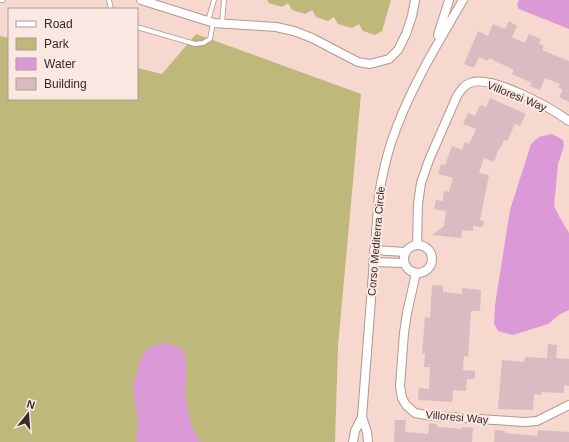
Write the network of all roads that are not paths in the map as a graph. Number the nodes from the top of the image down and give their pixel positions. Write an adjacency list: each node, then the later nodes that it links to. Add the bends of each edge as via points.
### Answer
1 (142, 0): 7 (street)
2 (214, 0): 7 (lane)
3 (224, 0): 7 (lane)
4 (415, 0): 7 (street, via 406,34 398,50 389,59 370,64 358,62 294,31)
5 (450, 0): 9 (street, Corso Mediterra Circle)
6 (463, 0): 9 (street, Corso Mediterra Circle)
7 (214, 22): 8 (lane, via 210,39 195,44)
8 (138, 27)
9 (433, 52): 12 (street, Corso Mediterra Circle, via 414,85 391,143 379,194)
10 (569, 121): 11 (street, Villoresi Way, via 553,110 492,83 471,82 463,87 421,183)
11 (417, 245): 13 (street); 16 (street, via 428,249 432,258 430,267)
12 (374, 250): 13 (street); 14 (street, Corso Mediterra Circle)
13 (405, 252): 15 (street)
14 (373, 262): 15 (street); 18 (street, Corso Mediterra Circle)
15 (404, 263): 16 (street, via 409,270)
16 (416, 273): 17 (street, Villoresi Way, via 404,333 400,386 402,398 415,413 524,422 537,421)
17 (569, 405)
18 (362, 417): 19 (street, Corso Mediterra Circle); 20 (street, Corso Mediterra Circle)
19 (352, 442)
20 (368, 442)

